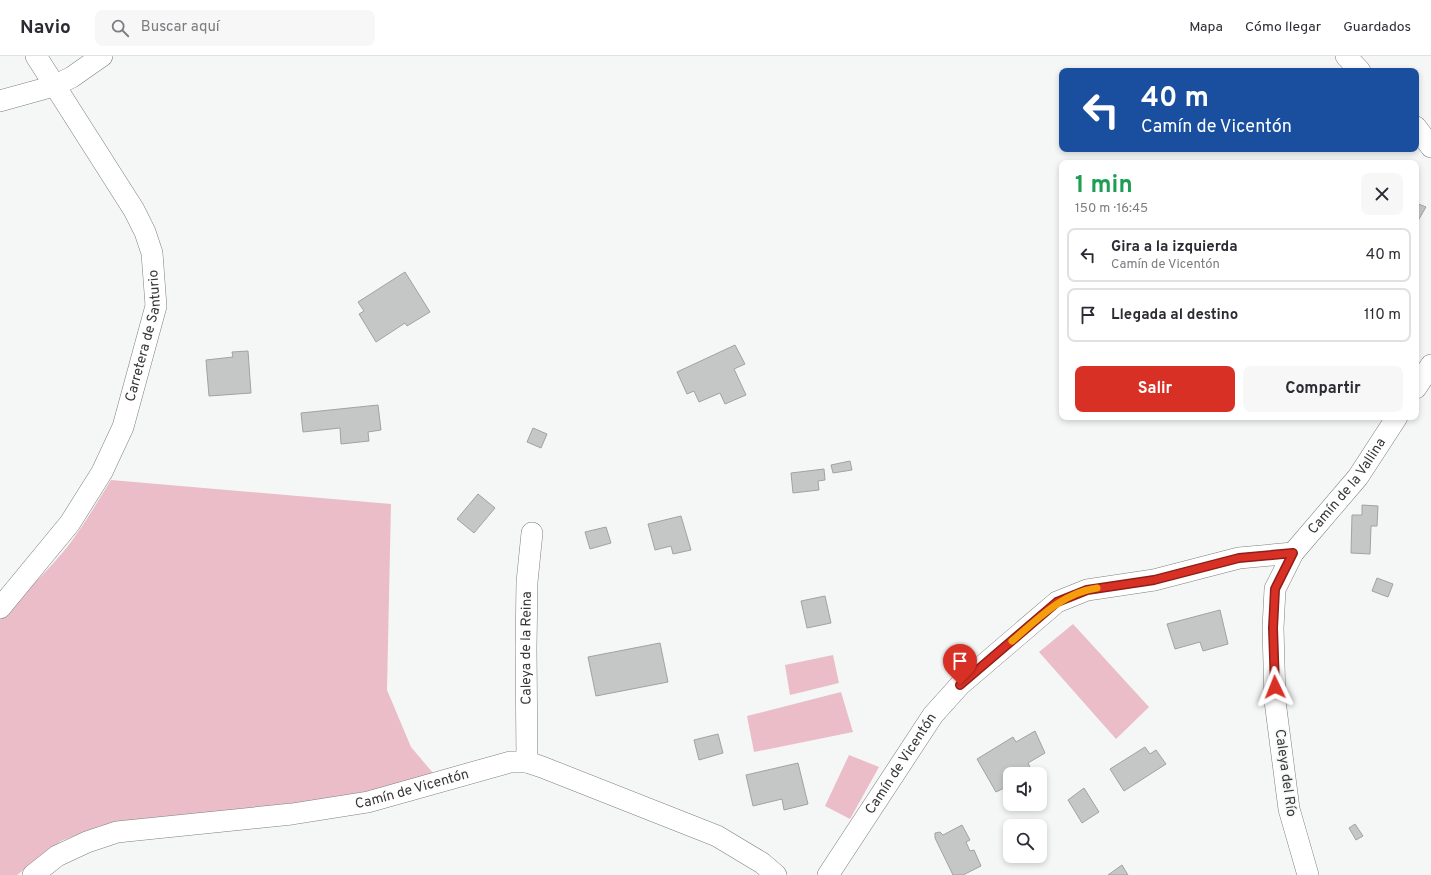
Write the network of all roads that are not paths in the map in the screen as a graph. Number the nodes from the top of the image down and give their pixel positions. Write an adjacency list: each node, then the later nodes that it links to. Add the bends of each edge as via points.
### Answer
1 (36, 56): 5 (street, Carretera de Santurio)
2 (102, 56): 5 (street)
3 (1346, 56): 4 (street)
4 (1357, 68)
5 (54, 86): 6 (street); 14 (street, Carretera de Santurio, via 134,210 145,232 152,254 156,306 123,427 102,472 70,523)
6 (0, 101)
7 (1419, 131): 8 (street)
8 (1431, 147)
9 (1431, 365): 10 (street)
10 (1419, 383)
11 (1395, 420): 13 (street, Camín de la Vallina, via 1358,477)
12 (532, 533): 15 (street, Caleya de la Reina, via 527,582)
13 (1293, 553): 18 (street, Camín de Vicentón, via 1239,558 1154,580 1087,590 1057,602 960,685 932,714); 19 (street, Caleya del Río, via 1275,589 1275,702 1289,810)
14 (0, 608)
15 (527, 762): 16 (street, Camín de Vicentón, via 510,762 353,804 292,814 117,832 57,856); 17 (street, Camín de Vicentón, via 717,836 762,863)
16 (33, 875)
17 (776, 875)
18 (828, 875)
19 (1308, 875)

